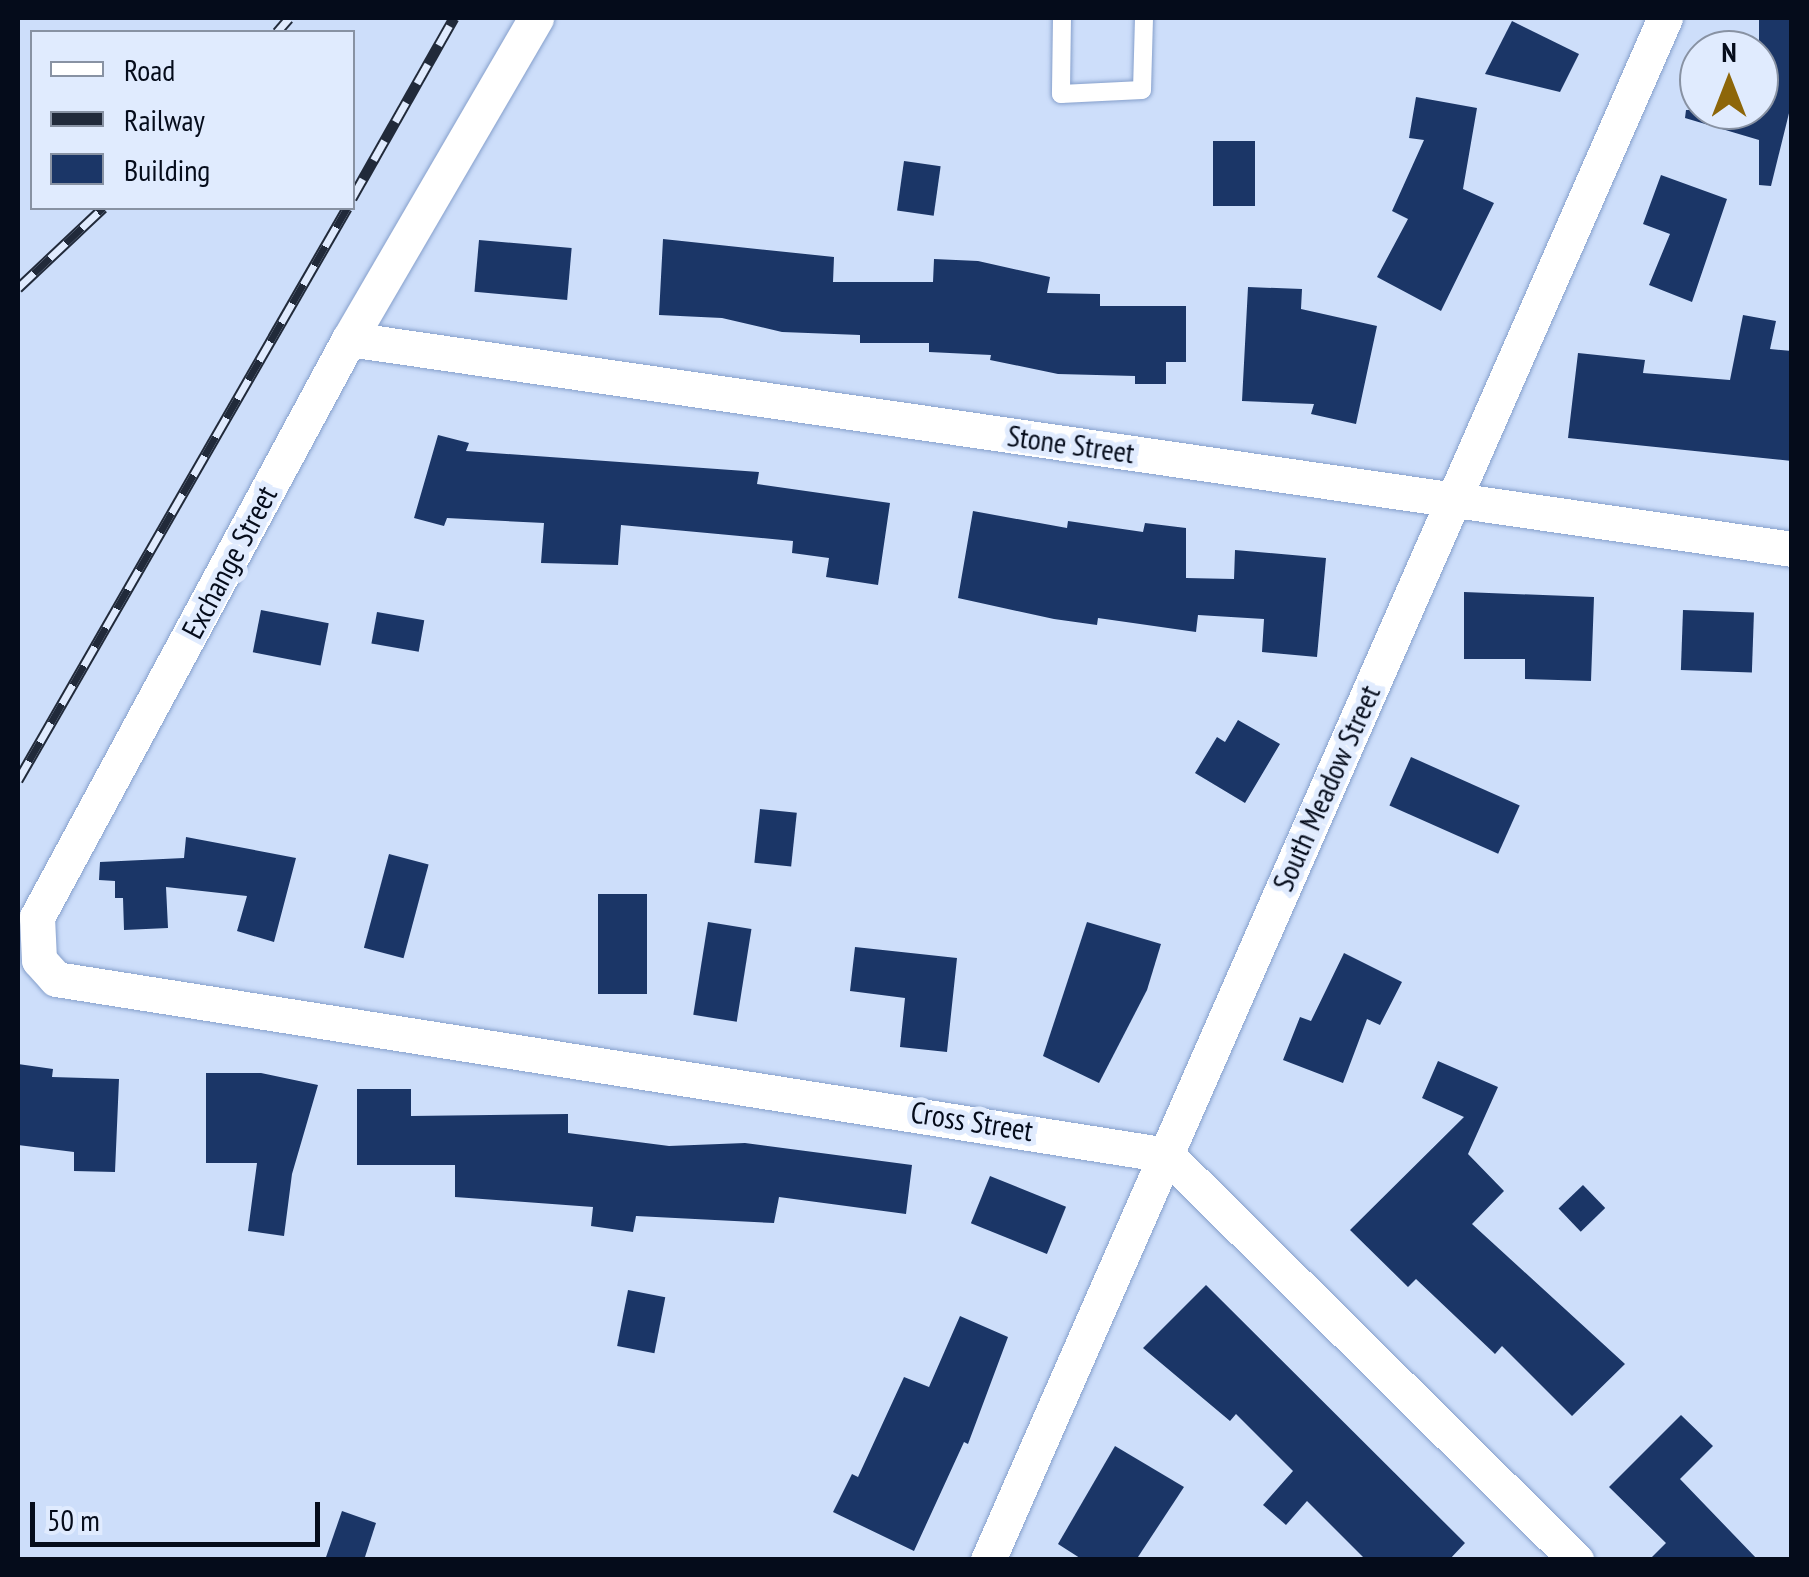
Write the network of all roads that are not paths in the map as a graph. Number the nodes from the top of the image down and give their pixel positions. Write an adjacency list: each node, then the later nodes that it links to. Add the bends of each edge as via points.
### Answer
1 (536, 18): 5 (street, Exchange Street)
2 (1062, 18): 3 (lane, via 1062,94 1142,90)
3 (1144, 18)
4 (1666, 18): 6 (street, South Meadow Street)
5 (350, 339): 6 (street, Stone Street); 8 (street, Exchange Street, via 37,917 38,960 56,979)
6 (1456, 500): 7 (street, Stone Street); 9 (street, South Meadow Street)
7 (1792, 549)
8 (207, 1004): 9 (street, Cross Street)
9 (1167, 1155): 10 (street, South Meadow Street); 11 (street)
10 (988, 1560)
11 (1576, 1560)

